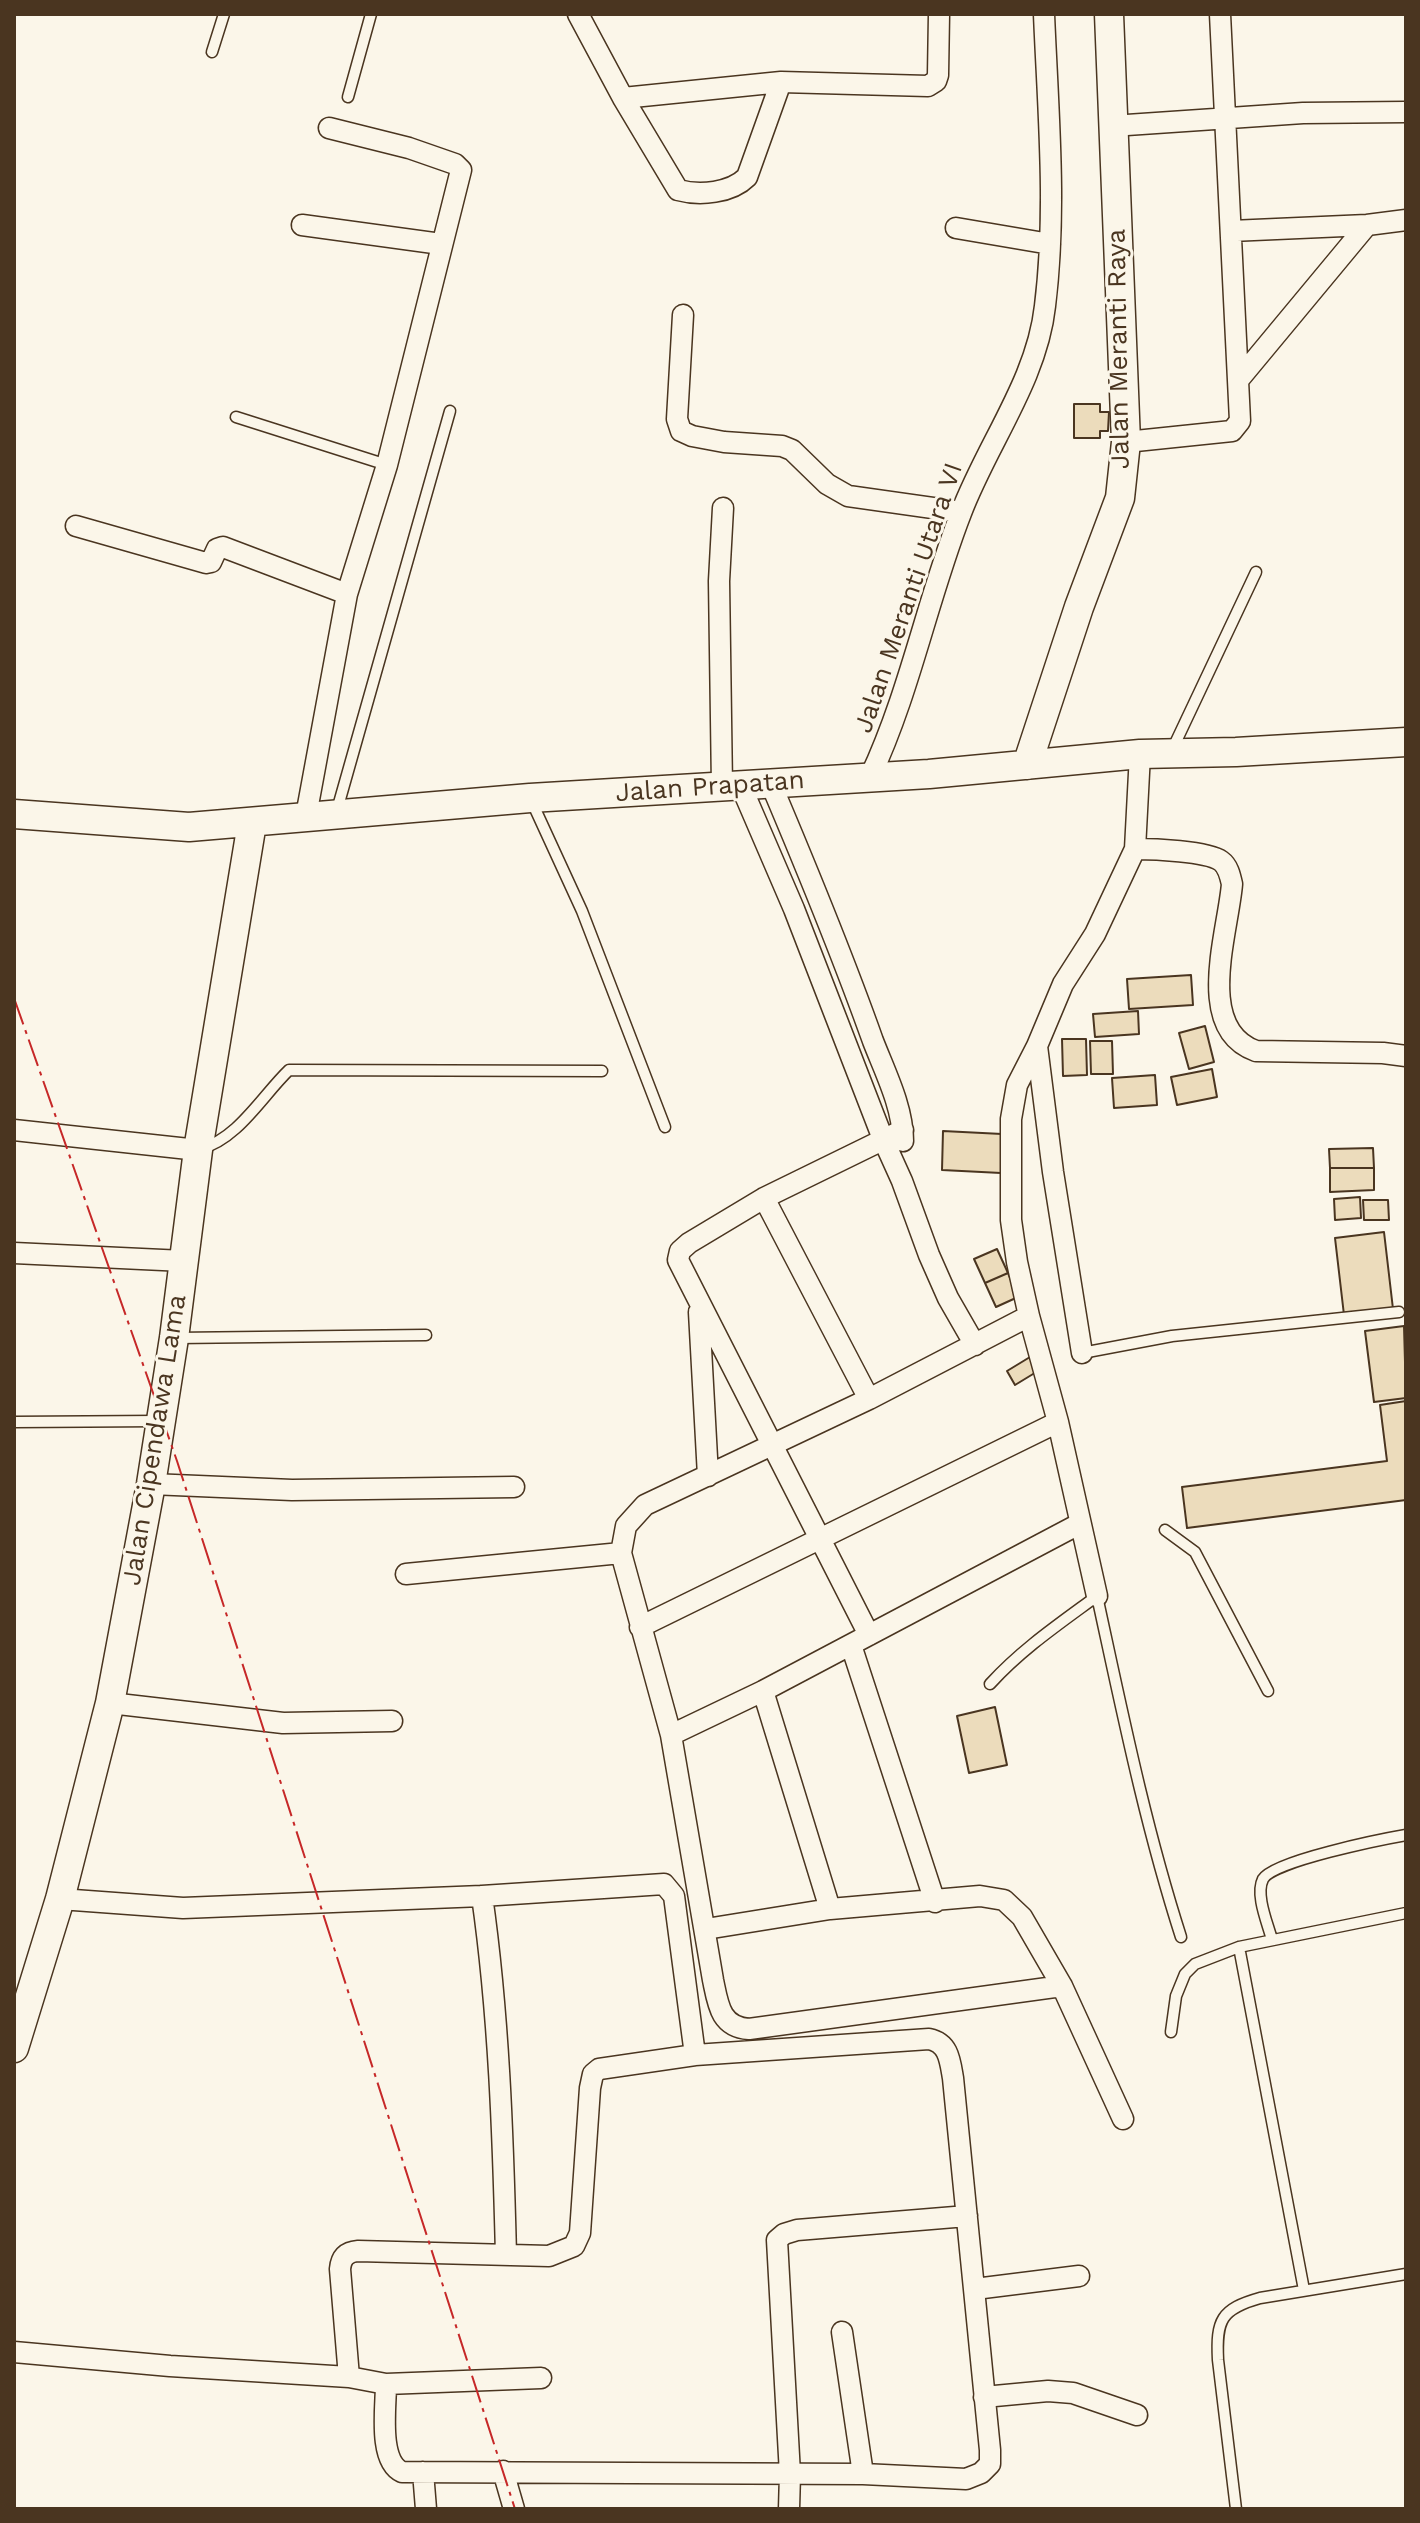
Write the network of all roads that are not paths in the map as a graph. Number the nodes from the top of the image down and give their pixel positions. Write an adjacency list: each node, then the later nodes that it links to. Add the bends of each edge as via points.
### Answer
1 (224, 14): 8 (lane)
2 (371, 14): 10 (lane)
3 (578, 14): 11 (street)
4 (939, 14): 9 (street, via 938,75 928,86)
5 (1044, 14): 22 (street, Jalan Meranti Utara VI)
6 (1109, 14): 14 (street, Jalan Meranti Raya)
7 (1220, 14): 13 (street)
8 (212, 52)
9 (781, 82): 11 (street); 11 (street, via 747,177 727,190 678,190)
10 (348, 97)
11 (623, 98)
12 (1406, 112): 13 (street)
13 (1226, 119): 14 (street); 20 (street)
14 (1112, 126): 27 (street, Jalan Meranti Raya)
15 (329, 128): 21 (street, via 458,166)
16 (1406, 220): 18 (street)
17 (302, 225): 21 (street)
18 (1367, 225): 20 (street); 24 (street)
19 (956, 228): 22 (street)
20 (1231, 231): 24 (street)
21 (441, 244): 28 (street)
22 (1050, 244): 30 (street, Jalan Meranti Utara VI, via 1034,356)
23 (683, 315): 30 (street, via 677,419 681,431 724,442 782,446 848,496)
24 (1240, 378): 27 (street, via 1236,430)
25 (450, 411): 42 (lane)
26 (236, 417): 28 (lane)
27 (1126, 442): 37 (street, Jalan Meranti Raya, via 1120,498)
28 (387, 465): 33 (street)
29 (723, 508): 40 (street, via 719,581)
30 (961, 512): 38 (street, Jalan Meranti Utara VI, via 907,685)
31 (76, 526): 33 (street, via 206,563 223,547)
32 (1256, 572): 35 (lane)
33 (347, 594): 44 (street)
34 (1406, 742): 35 (street, Jalan Prapatan)
35 (1171, 752): 36 (street, Jalan Prapatan)
36 (1140, 754): 37 (street, Jalan Prapatan); 46 (street)
37 (1027, 765): 38 (street, Jalan Prapatan)
38 (870, 777): 39 (street, Jalan Prapatan)
39 (771, 784): 40 (street, Jalan Prapatan); 47 (street)
40 (731, 786): 41 (street, Jalan Prapatan); 48 (street)
41 (530, 798): 42 (street, Jalan Prapatan); 52 (lane, via 582,911)
42 (337, 812): 44 (street, Jalan Prapatan)
43 (14, 814): 45 (street, Jalan Prapatan, via 189,827)
44 (306, 816): 45 (street, Jalan Prapatan)
45 (252, 823): 56 (street, Jalan Cipendawa Lama)
46 (1135, 849): 49 (street, via 1095,934 1063,984); 50 (street, via 1215,858 1228,869 1232,884 1219,1006 1244,1047)
47 (845, 963): 48 (street); 54 (street)
48 (819, 974): 55 (street)
49 (1037, 1046): 63 (street, via 1017,1085 1009,1144 1011,1220); 67 (street)
50 (1406, 1056)
51 (602, 1071): 56 (lane, via 289,1070 216,1145)
52 (665, 1127)
53 (14, 1130): 56 (street)
54 (903, 1130): 55 (street); 57 (street)
55 (883, 1139): 57 (street); 58 (street)
56 (198, 1150): 60 (street, Jalan Cipendawa Lama)
57 (902, 1181): 66 (street, via 948,1298)
58 (764, 1198): 61 (street, via 680,1251 679,1267); 68 (street)
59 (14, 1253): 60 (street)
60 (184, 1261): 65 (street, Jalan Cipendawa Lama)
61 (699, 1305): 72 (street); 73 (street)
62 (1399, 1312): 67 (lane, via 1172,1336)
63 (1029, 1316): 66 (street); 71 (street)
64 (426, 1335): 65 (lane)
65 (174, 1338): 69 (street, Jalan Cipendawa Lama)
66 (975, 1345): 68 (street)
67 (1082, 1353)
68 (869, 1399): 72 (street)
69 (161, 1421): 70 (lane); 74 (street, Jalan Cipendawa Lama)
70 (14, 1422)
71 (1058, 1422): 76 (street); 78 (street)
72 (772, 1446): 73 (street); 78 (street)
73 (708, 1476): 79 (street, via 645,1505 626,1526)
74 (151, 1484): 75 (street, via 292,1490); 87 (street, Jalan Cipendawa Lama)
75 (514, 1487)
76 (1079, 1524): 81 (street); 83 (street)
77 (1165, 1530): 86 (lane, via 1195,1552)
78 (820, 1537): 82 (street); 83 (street)
79 (621, 1553): 80 (street); 82 (street)
80 (406, 1574)
81 (1097, 1596): 84 (lane, via 1046,1632); 97 (lane, via 1132,1759)
82 (640, 1627): 89 (street)
83 (860, 1640): 85 (street); 93 (street)
84 (990, 1684)
85 (763, 1691): 89 (street); 94 (street)
86 (1268, 1691)
87 (110, 1703): 88 (street, via 283,1723); 92 (street, Jalan Cipendawa Lama)
88 (392, 1721)
89 (671, 1735): 96 (street)
90 (1406, 1835): 98 (lane, via 1356,1844 1265,1875 1262,1898)
91 (482, 1896): 92 (street, via 183,1908); 103 (street, via 668,1886 674,1896); 106 (street, via 494,1977)
92 (60, 1899): 102 (street, Jalan Cipendawa Lama, via 28,1979)
93 (935, 1902): 94 (street); 100 (street, via 980,1896 1012,1905)
94 (830, 1909): 96 (street)
95 (1406, 1913): 98 (lane)
96 (706, 1929): 100 (street, via 718,2004 726,2021 740,2028)
97 (1181, 1937)
98 (1272, 1940): 99 (lane)
99 (1239, 1947): 101 (lane, via 1195,1964 1185,1974 1172,2009); 110 (lane)
100 (1062, 1986): 104 (street)
101 (1171, 2032)
102 (14, 2048)
103 (695, 2055): 105 (street, via 939,2042 950,2061); 106 (street, via 595,2072 577,2242 549,2256)
104 (1123, 2119)
105 (967, 2216): 109 (street); 120 (street, via 797,2230 777,2240)
106 (506, 2255): 113 (street, via 347,2254 340,2269)
107 (1406, 2274): 110 (lane)
108 (1079, 2276): 109 (street)
109 (975, 2289): 116 (street)
110 (1304, 2290): 125 (lane, via 1241,2303 1219,2326 1218,2360)
111 (842, 2332): 121 (street)
112 (14, 2352): 113 (street)
113 (349, 2377): 115 (street)
114 (541, 2378): 115 (street)
115 (386, 2384): 119 (street, via 387,2454 402,2472)
116 (984, 2397): 117 (street, via 1073,2393); 121 (street, via 990,2459 981,2473 966,2479)
117 (1137, 2415)
118 (503, 2471): 119 (street); 120 (street); 123 (street)
119 (423, 2472): 122 (street)
120 (790, 2474): 121 (street); 124 (street)
121 (863, 2474)
122 (426, 2509)
123 (514, 2509)
124 (789, 2509)
125 (1236, 2509)

